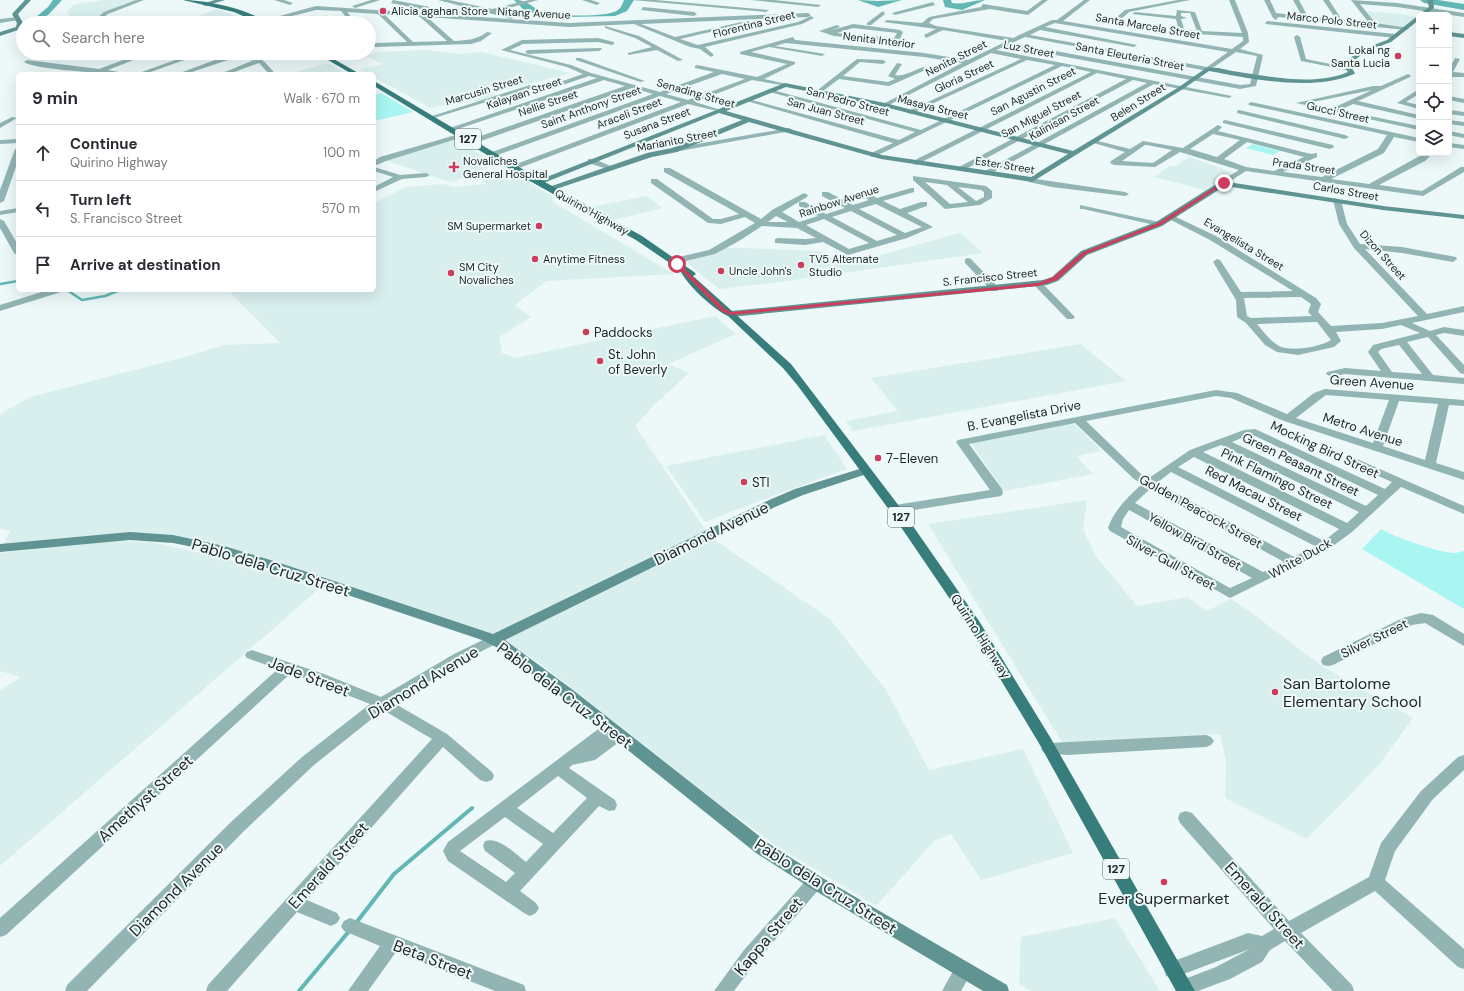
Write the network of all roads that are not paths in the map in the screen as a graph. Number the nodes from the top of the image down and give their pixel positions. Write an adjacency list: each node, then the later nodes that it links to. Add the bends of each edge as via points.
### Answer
1 (28, 0): 49 (street, via 15,14)
2 (140, 0): 50 (street)
3 (186, 0): 27 (main road)
4 (222, 0): 27 (street)
5 (277, 0): 25 (street)
6 (378, 0): 30 (street)
7 (441, 0): 39 (street)
8 (585, 0): 26 (street)
9 (635, 0): 31 (street)
10 (723, 0): 31 (street)
11 (754, 0): 29 (street)
12 (824, 0): 29 (street, Florentina Street)
13 (1045, 0): 33 (street, via 1028,13)
14 (1087, 0): 66 (street)
15 (1187, 0): 44 (street)
16 (1232, 0): 88 (street)
17 (1267, 0): 59 (street, via 1276,16)
18 (1296, 0): 59 (street)
19 (1326, 0): 67 (street)
20 (532, 1): 39 (street)
21 (1355, 1): 35 (street); 38 (street)
22 (1430, 1): 35 (street, via 1432,6)
23 (341, 2): 30 (street)
24 (393, 2): 57 (street)
25 (290, 3)
26 (597, 3)
27 (205, 4): 51 (main road)
28 (933, 4): 72 (street, via 896,13)
29 (818, 5): 46 (street, Florentina Street)
30 (355, 6): 42 (street)
31 (715, 6): 37 (street); 46 (street)
32 (978, 6): 33 (street)
33 (990, 7): 72 (street, via 931,18)
34 (643, 9): 62 (street, via 703,14)
35 (1428, 9): 41 (street); 48 (street)
36 (343, 10): 42 (street, Nitang Avenue); 52 (street, Nitang Avenue, via 314,8); 53 (street)
37 (709, 10)
38 (1362, 10): 40 (street); 73 (street)
39 (493, 11): 56 (street); 57 (street)
40 (1369, 11)
41 (1425, 12)
42 (381, 13): 45 (street, Nitang Avenue); 102 (street)
43 (883, 13): 72 (street, via 870,22)
44 (1124, 13): 58 (street); 74 (street, via 1114,23)
45 (421, 15): 57 (street, Nitang Avenue); 99 (street)
46 (810, 15): 54 (street, Nitang Avenue); 63 (street); 94 (street, Florentina Street, via 800,23)
47 (1412, 15): 55 (street)
48 (1464, 15)
49 (16, 16)
50 (103, 16)
51 (248, 16)
52 (285, 16)
53 (348, 16)
54 (771, 16): 62 (street, Nitang Avenue); 95 (street, via 768,19)
55 (1416, 16)
56 (514, 17)
57 (467, 18): 71 (street, Nitang Avenue, via 563,25)
58 (1178, 18): 61 (street); 61 (street, via 1180,11 1190,11); 80 (street, via 1181,30)
59 (1306, 18): 67 (street)
60 (16, 19): 65 (street)
61 (1195, 19): 80 (street)
62 (696, 20): 68 (street, Nitang Avenue)
63 (818, 20)
64 (1416, 20): 77 (street)
65 (0, 21)
66 (1059, 21): 76 (street, Nenita Street); 83 (street, Santa Marcela Street)
67 (1340, 21): 73 (street)
68 (634, 22): 71 (street, Nitang Avenue); 95 (street)
69 (824, 22): 82 (street, via 837,27 822,31)
70 (1267, 23): 91 (street, Marco Polo Street)
71 (601, 24): 109 (street)
72 (927, 24): 75 (street)
73 (1373, 24): 77 (street)
74 (1132, 26): 79 (street); 83 (street)
75 (942, 28): 90 (street); 96 (street)
76 (1040, 28): 87 (street, Nenita Street); 106 (street)
77 (1409, 28): 91 (street)
78 (16, 29): 84 (street)
79 (1152, 29)
80 (1200, 32): 88 (street)
81 (489, 33): 99 (street, via 476,41)
82 (830, 33): 82 (street, via 841,30 899,36 894,40)
83 (1125, 33): 112 (street, Santa Marcela Street)
84 (0, 34)
85 (1452, 34): 92 (street)
86 (806, 35): 97 (street)
87 (1023, 35): 96 (street, Nenita Street); 134 (street)
88 (1245, 35): 112 (street, Belen Street, via 1246,42)
89 (816, 36): 105 (street)
90 (926, 36)
91 (1395, 36): 132 (street, via 1385,43 1361,52 1345,64)
92 (1464, 36)
93 (1297, 37): 132 (street, via 1303,60)
94 (738, 38): 100 (street); 107 (street, Florentina Street)
95 (674, 39): 107 (street)
96 (1013, 40): 104 (street, Nenita Street)
97 (787, 41): 108 (street); 129 (street, Nenita Interior, via 901,52)
98 (992, 41): 104 (street, Santa Eleuteria Street)
99 (453, 42): 102 (street)
100 (747, 42)
101 (376, 43): 102 (street)
102 (412, 44)
103 (753, 44): 108 (street)
104 (1006, 44): 111 (street, Nenita Street); 152 (street, Santa Eleuteria Street)
105 (893, 45)
106 (1134, 45)
107 (698, 47): 116 (street)
108 (763, 47): 115 (street); 153 (street, Araceli Street, via 742,53 793,64)
109 (658, 48): 114 (street); 126 (street)
110 (599, 49): 113 (street); 113 (street, via 612,43 598,40 524,42 505,49); 119 (street)
111 (990, 51): 117 (street, Luz Street); 129 (street, Nenita Street)
112 (1234, 51): 134 (street, Belen Street); 149 (street, Santa Marcela Street, via 1260,56)
113 (508, 52): 130 (street, Senading Street)
114 (630, 54)
115 (822, 54)
116 (712, 55)
117 (1025, 58): 131 (street, Luz Street); 182 (street, Gloria Street)
118 (1452, 58): 120 (street)
119 (578, 59): 130 (street); 162 (street)
120 (1457, 59): 127 (street); 133 (street)
121 (130, 60): 136 (street)
122 (181, 60): 137 (street)
123 (219, 60): 138 (street)
124 (260, 60): 139 (street); 140 (street)
125 (332, 60): 141 (main road)
126 (680, 60)
127 (1464, 60)
128 (27, 62): 135 (street)
129 (968, 62): 177 (street, Nenita Street)
130 (565, 65): 144 (street, Senading Street)
131 (1060, 65): 143 (street, Luz Street); 190 (street)
132 (1347, 68): 149 (street, via 1351,71 1349,75 1326,80)
133 (1452, 68)
134 (1208, 69): 149 (street); 152 (street, Belen Street)
135 (92, 72)
136 (100, 72)
137 (146, 72)
138 (186, 72)
139 (228, 72)
140 (269, 72)
141 (353, 72)
142 (721, 72): 153 (street); 162 (street, Saint Anthony Street); 162 (street, via 698,68 696,70 700,73 696,77)
143 (1095, 72): 151 (street, Luz Street); 199 (street, San Agustin Street)
144 (589, 74): 150 (street, Senading Street); 187 (street, Marcusin Street, via 548,88 532,86)
145 (1452, 74): 148 (street)
146 (840, 76): 155 (street); 155 (street, via 859,60 885,60); 163 (street)
147 (1408, 76): 161 (street)
148 (1464, 76)
149 (1256, 77): 152 (street, Santa Eleuteria Street, via 1250,88)
150 (604, 78): 159 (street, Senading Street); 197 (street, Kalayaan Street)
151 (1130, 78): 156 (street, Luz Street); 209 (street, San Miguel Street)
152 (1194, 78): 160 (street, Belen Street)
153 (755, 79): 157 (street); 173 (street, Araceli Street)
154 (902, 79): 154 (street, via 891,76 898,65 924,69); 155 (street, via 889,84)
155 (862, 80)
156 (1151, 83): 160 (street, Luz Street); 215 (street, Kalinisan Street)
157 (785, 85): 163 (street, Masaya Street); 164 (street, Susana Street)
158 (376, 86): 187 (main road, Quirino Highway / 127)
159 (632, 86): 162 (street, Senading Street); 212 (street, Nellie Street)
160 (1181, 88): 166 (street, Luz Street); 214 (street, Belen Street)
161 (1383, 88): 174 (street); 175 (street)
162 (659, 90): 173 (street, Senading Street); 223 (street, Saint Anthony Street)
163 (820, 90): 177 (street, Masaya Street)
164 (769, 91): 171 (street, Susana Street); 201 (street, San Pedro Street)
165 (1416, 94): 178 (street, via 1400,103)
166 (1229, 96)
167 (1464, 96): 170 (street)
168 (1261, 98): 176 (street)
169 (1452, 98): 170 (street)
170 (1456, 99): 172 (street)
171 (746, 100): 180 (street, Susana Street); 213 (street, San Juan Street)
172 (1464, 100)
173 (689, 102): 180 (street, Senading Street); 233 (street, Araceli Street)
174 (1353, 102): 179 (street); 186 (street)
175 (1299, 103): 179 (street); 181 (street)
176 (1251, 104): 181 (street, Gucci Street); 183 (street)
177 (885, 106): 182 (street, Masaya Street)
178 (1416, 106)
179 (1334, 110): 196 (street)
180 (719, 111): 189 (street, Senading Street); 229 (street, Susana Street)
181 (1284, 111): 195 (street, Gucci Street)
182 (910, 112): 190 (street, Masaya Street)
183 (1239, 112): 191 (street); 205 (street)
184 (1452, 112): 185 (street)
185 (1464, 114)
186 (1416, 116)
187 (432, 117): 197 (main road, Quirino Highway / 127)
188 (14, 118): 194 (street)
189 (750, 119): 198 (street, Senading Street); 220 (street)
190 (944, 121): 199 (street, Masaya Street); 201 (street)
191 (1225, 122): 200 (street); 217 (street)
192 (1452, 122): 193 (street)
193 (1464, 124)
194 (0, 126)
195 (1352, 126): 203 (street, Gucci Street); 205 (street)
196 (1416, 127)
197 (452, 129): 204 (main road, Quirino Highway / 127)
198 (789, 130): 220 (street, Marianito Street); 224 (street, Senading Street)
199 (981, 130): 209 (street, Masaya Street); 231 (street, San Agustin Street)
200 (1211, 131): 207 (street); 219 (street)
201 (922, 132): 213 (street)
202 (1452, 134): 206 (street)
203 (1391, 135): 208 (street, Gucci Street); 247 (street, via 1383,149)
204 (462, 136): 212 (main road, Quirino Highway / 127); 230 (street)
205 (1345, 136): 217 (street)
206 (1464, 136)
207 (1246, 139): 225 (street); 228 (street)
208 (1416, 139)
209 (1016, 140): 215 (street, Masaya Street); 235 (street, San Miguel Street)
210 (16, 141): 211 (street)
211 (0, 142)
212 (472, 142): 223 (main road, Quirino Highway / 127)
213 (900, 142): 224 (street)
214 (1094, 142): 221 (street); 222 (street, Belen Street)
215 (1038, 145): 222 (street, Masaya Street); 240 (street, Kalinisan Street)
216 (1452, 146): 218 (street)
217 (1330, 147): 225 (street)
218 (1464, 148)
219 (1182, 149): 221 (street, Prada Street, via 1145,142); 221 (street, via 1155,165 1114,163); 228 (street, Prada Street)
220 (674, 150): 234 (street, Marianito Street, via 650,154)
221 (1130, 151)
222 (1075, 154): 246 (street, Belen Street)
223 (492, 155): 233 (main road, Quirino Highway / 127)
224 (877, 156): 231 (street, Ester Street)
225 (1312, 156): 241 (street)
226 (1426, 156): 251 (street)
227 (16, 157): 260 (street)
228 (1218, 160): 236 (street, Prada Street)
229 (591, 161): 234 (street); 248 (street, Susana Street)
230 (376, 163)
231 (916, 163): 232 (street, Ester Street)
232 (925, 164): 235 (street, Ester Street); 245 (street)
233 (514, 168): 248 (main road, Quirino Highway / 127)
234 (611, 168): 252 (street, Marianito Street)
235 (962, 169): 240 (street, Ester Street)
236 (1245, 169): 241 (street, Prada Street); 250 (street, S. Francisco Street)
237 (1464, 169): 251 (street, Prada Street, via 1423,194)
238 (376, 170): 244 (street)
239 (667, 170): 243 (street, Rainbow Avenue)
240 (988, 173): 246 (street, Ester Street)
241 (1275, 173): 247 (street, Prada Street)
242 (426, 175): 244 (street)
243 (677, 175): 269 (street, Rainbow Avenue); 269 (street, via 654,181 711,221 721,222)
244 (400, 177): 253 (street)
245 (916, 178): 249 (street); 262 (street, via 948,207)
246 (1032, 180): 257 (street, Ester Street)
247 (1323, 180): 251 (street, Prada Street)
248 (538, 182): 252 (main road, Quirino Highway / 127)
249 (948, 183): 262 (street); 262 (street, via 988,191 986,200)
250 (1224, 183): 259 (street, Carlos Street); 272 (street, S. Francisco Street)
251 (1370, 186)
252 (550, 188): 284 (main road, Quirino Highway / 127, via 639,238)
253 (376, 189)
254 (911, 190): 258 (street, Rainbow Avenue)
255 (825, 194): 264 (street)
256 (863, 194): 258 (street)
257 (1125, 194)
258 (877, 200): 264 (street, Rainbow Avenue); 268 (street)
259 (1337, 200): 271 (street, Carlos Street); 281 (street, Dizon Street, via 1343,224)
260 (0, 201)
261 (924, 204): 268 (street)
262 (975, 204)
263 (1083, 207): 275 (street)
264 (852, 208): 270 (street, Rainbow Avenue); 277 (street)
265 (16, 210): 266 (street)
266 (0, 212)
267 (775, 212): 270 (street, via 803,200); 274 (street); 276 (street)
268 (901, 212): 277 (street, via 929,227)
269 (746, 214): 274 (street, Rainbow Avenue)
270 (826, 217): 276 (street, Rainbow Avenue); 280 (street)
271 (1464, 217)
272 (1171, 218): 275 (street, S. Francisco Street); 290 (street, Evangelista Street, via 1213,238)
273 (0, 221): 282 (street)
274 (761, 223): 276 (street, Rainbow Avenue, via 779,226); 284 (street, via 711,252)
275 (1159, 224): 287 (street, S. Francisco Street, via 1084,253 1055,278)
276 (798, 225): 278 (street)
277 (904, 236): 280 (street)
278 (823, 239): 279 (street, via 805,242); 280 (street, via 848,252)
279 (778, 241)
280 (876, 244)
281 (1357, 246): 283 (street, via 1402,250); 296 (street, Dizon Street)
282 (16, 249)
283 (1453, 259)
284 (673, 261): 294 (main road, Quirino Highway / 127, via 723,310)
285 (968, 261): 288 (street)
286 (1217, 262): 291 (street)
287 (1038, 284): 288 (street, S. Francisco Street); 295 (street)
288 (995, 289): 294 (street, S. Francisco Street)
289 (52, 292): 292 (street)
290 (1303, 294): 291 (street); 297 (street, Evangelista Street, via 1316,303 1313,312)
291 (1238, 295): 298 (street, via 1242,304 1242,317)
292 (0, 308)
293 (1464, 309): 296 (street)
294 (731, 314): 321 (main road, Quirino Highway / 127, via 792,372)
295 (1070, 317)
296 (1425, 317): 299 (street)
297 (1320, 320): 298 (street); 300 (street)
298 (1249, 321): 300 (street, via 1277,349 1298,352 1330,345 1336,341)
299 (1405, 321): 300 (street, via 1368,327); 301 (street)
300 (1328, 329)
301 (1428, 333): 302 (street, via 1451,330); 303 (street); 304 (street)
302 (1464, 333)
303 (1401, 341): 306 (street, via 1374,350); 307 (street)
304 (1464, 371)
305 (1331, 374): 306 (street, via 1345,371)
306 (1388, 374): 307 (street)
307 (1430, 378): 308 (street)
308 (1464, 381)
309 (1395, 397): 310 (street, Green Avenue); 313 (street, Green Avenue, via 1325,392); 316 (street)
310 (1444, 401): 311 (street, Green Avenue); 319 (street)
311 (1464, 403)
312 (1255, 404): 313 (street, Metro Avenue); 314 (street, B. Evangelista Drive, via 1233,395 1216,393)
313 (1288, 418): 316 (street, Metro Avenue)
314 (1077, 419): 324 (street, Golden Peacock Street, via 1138,477); 327 (street, B. Evangelista Drive, via 962,442 997,494)
315 (1223, 442): 317 (street); 325 (street, Mocking Bird Street, via 1251,431); 329 (street, Green Peasant Street)
316 (1377, 448): 319 (street, Metro Avenue)
317 (1194, 452): 320 (street); 330 (street, Pink Flamingo Street)
318 (1353, 461): 323 (street)
319 (1430, 465): 322 (street, Metro Avenue)
320 (1170, 467): 324 (street); 331 (street, Red Macau Street)
321 (866, 471): 327 (main road, Quirino Highway / 127); 336 (street, Diamond Avenue, via 799,492 771,504)
322 (1464, 476)
323 (1399, 482): 325 (street, White Duck); 328 (street)
324 (1149, 484): 326 (street); 333 (street, Golden Peacock Street)
325 (1386, 494): 329 (street, White Duck)
326 (1128, 504): 334 (street, Yellow Bird Street); 335 (street, Silver Gull Street, via 1114,528)
327 (895, 509): 345 (main road, Quirino Highway / 127, via 967,613)
328 (1464, 510)
329 (1367, 511): 330 (street, White Duck)
330 (1348, 528): 331 (street, White Duck)
331 (1325, 546): 333 (street, White Duck)
332 (0, 548): 336 (street, Pablo dela Cruz Street, via 130,536 173,539 214,548 296,573)
333 (1294, 562): 334 (street, White Duck)
334 (1263, 578): 335 (street, White Duck)
335 (1230, 594)
336 (493, 640): 341 (street, Diamond Avenue, via 459,657); 342 (street, Pablo dela Cruz Street, via 535,668)
337 (1464, 641): 339 (street, Silver Street, via 1428,618 1421,618 1408,621)
338 (252, 655): 340 (street, Jade Street)
339 (1328, 661)
340 (289, 667): 341 (street, Jade Street); 361 (street, Amethyst Street)
341 (382, 704): 343 (street, Jade Street); 369 (street, Diamond Avenue, via 308,761 236,827)
342 (614, 731): 347 (street, via 590,756); 354 (street, Pablo dela Cruz Street, via 727,822)
343 (442, 738): 348 (street, Jade Street); 357 (street, Emerald Street)
344 (1206, 741): 345 (street)
345 (1049, 748): 367 (main road, Quirino Highway / 127)
346 (1464, 761): 355 (street, via 1427,795 1387,848)
347 (563, 764): 349 (street); 351 (street, via 603,801)
348 (486, 776)
349 (505, 808): 351 (street); 356 (street, via 451,851 454,856)
350 (1186, 818): 362 (street, Emerald Street)
351 (555, 843): 353 (street)
352 (491, 846): 353 (street)
353 (527, 872): 356 (street)
354 (815, 882): 366 (street, Pablo dela Cruz Street); 373 (street, Kappa Street)
355 (1376, 882): 362 (street); 365 (street)
356 (507, 893): 358 (street)
357 (294, 903): 359 (street); 370 (street, Emerald Street)
358 (530, 908)
359 (331, 918)
360 (350, 926): 363 (street, Beta Street)
361 (0, 929)
362 (1287, 931): 364 (street); 376 (street, Emerald Street)
363 (392, 943): 371 (street); 372 (street, Beta Street)
364 (1264, 944): 367 (street, via 1248,941); 368 (street, via 1256,956)
365 (1464, 961)
366 (964, 970): 374 (street); 375 (street, Pablo dela Cruz Street)
367 (1173, 970): 368 (main road, Quirino Highway / 127)
368 (1185, 990)
369 (74, 991)
370 (215, 991)
371 (357, 991)
372 (517, 991)
373 (723, 991)
374 (951, 991)
375 (1000, 991)
376 (1345, 991)

